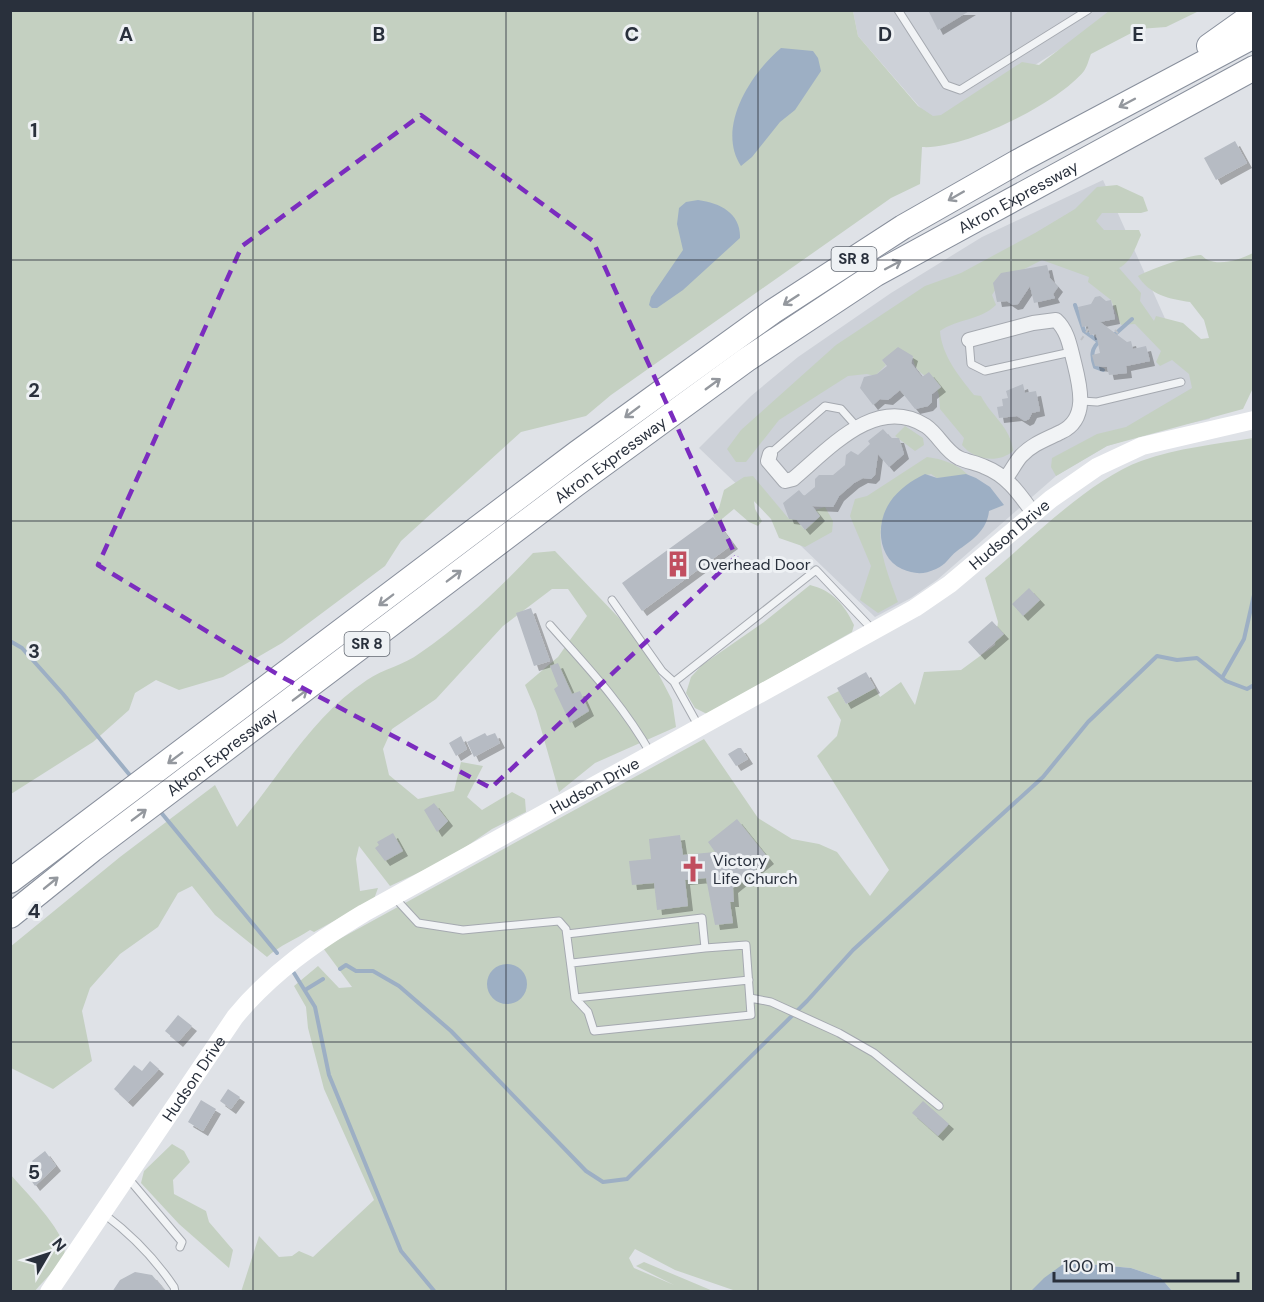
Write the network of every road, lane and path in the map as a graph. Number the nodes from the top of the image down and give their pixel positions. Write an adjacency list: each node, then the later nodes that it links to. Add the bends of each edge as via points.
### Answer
1 (898, 10): 2 (lane, via 946,85 960,90)
2 (1088, 10)
3 (1254, 14): 7 (highway)
4 (1254, 36): 7 (highway, Akron Expressway / SR 8)
5 (1254, 68): 8 (highway, Akron Expressway / SR 8)
6 (1254, 81): 8 (highway)
7 (1157, 87): 28 (highway, Akron Expressway / SR 8, one-way to 28, via 903,227 763,318 577,453)
8 (1176, 110): 30 (highway, Akron Expressway / SR 8, one-way to 8, via 575,485 746,360 876,274)
9 (1089, 328): 11 (path)
10 (1115, 330): 12 (path)
11 (1084, 335)
12 (1120, 336)
13 (969, 340): 14 (street, via 1056,320 1064,328); 14 (lane, via 971,364 985,371)
14 (1071, 352): 16 (street)
15 (1181, 382): 16 (lane, via 1097,402)
16 (1082, 401): 20 (street, via 1073,421 1022,455)
17 (1254, 420): 21 (street, Hudson Drive, via 1167,439 1120,455 1076,480)
18 (857, 428): 19 (lane, via 841,409 825,406); 19 (street, via 785,482 772,469); 20 (street, via 870,420 891,416 908,419 925,426 958,457)
19 (770, 454)
20 (1005, 479): 21 (street)
21 (1034, 514): 24 (street, Hudson Drive, via 950,584)
22 (612, 600): 25 (lane)
23 (550, 625): 27 (lane, via 600,679)
24 (874, 632): 25 (lane, via 816,570); 26 (street, Hudson Drive)
25 (674, 682): 26 (lane)
26 (700, 729): 27 (street, Hudson Drive)
27 (652, 756): 29 (street, Hudson Drive)
28 (10, 881)
29 (394, 897): 31 (lane, via 418,923 463,930 559,921); 38 (street, Hudson Drive, via 332,932 262,986 216,1044)
30 (10, 916)
31 (567, 934): 32 (lane, via 702,918); 33 (lane)
32 (705, 948): 33 (lane); 34 (lane, via 746,945)
33 (572, 963): 35 (lane)
34 (748, 980): 35 (lane); 36 (lane)
35 (575, 998): 36 (lane, via 588,1012 594,1031 751,1015)
36 (750, 998): 37 (lane, via 771,1002 839,1033 874,1053)
37 (939, 1106)
38 (126, 1176): 39 (street, Hudson Drive); 40 (lane, via 182,1242)
39 (102, 1212): 41 (street, Hudson Drive); 42 (lane, via 156,1260)
40 (180, 1247)
41 (49, 1292)
42 (175, 1292)

